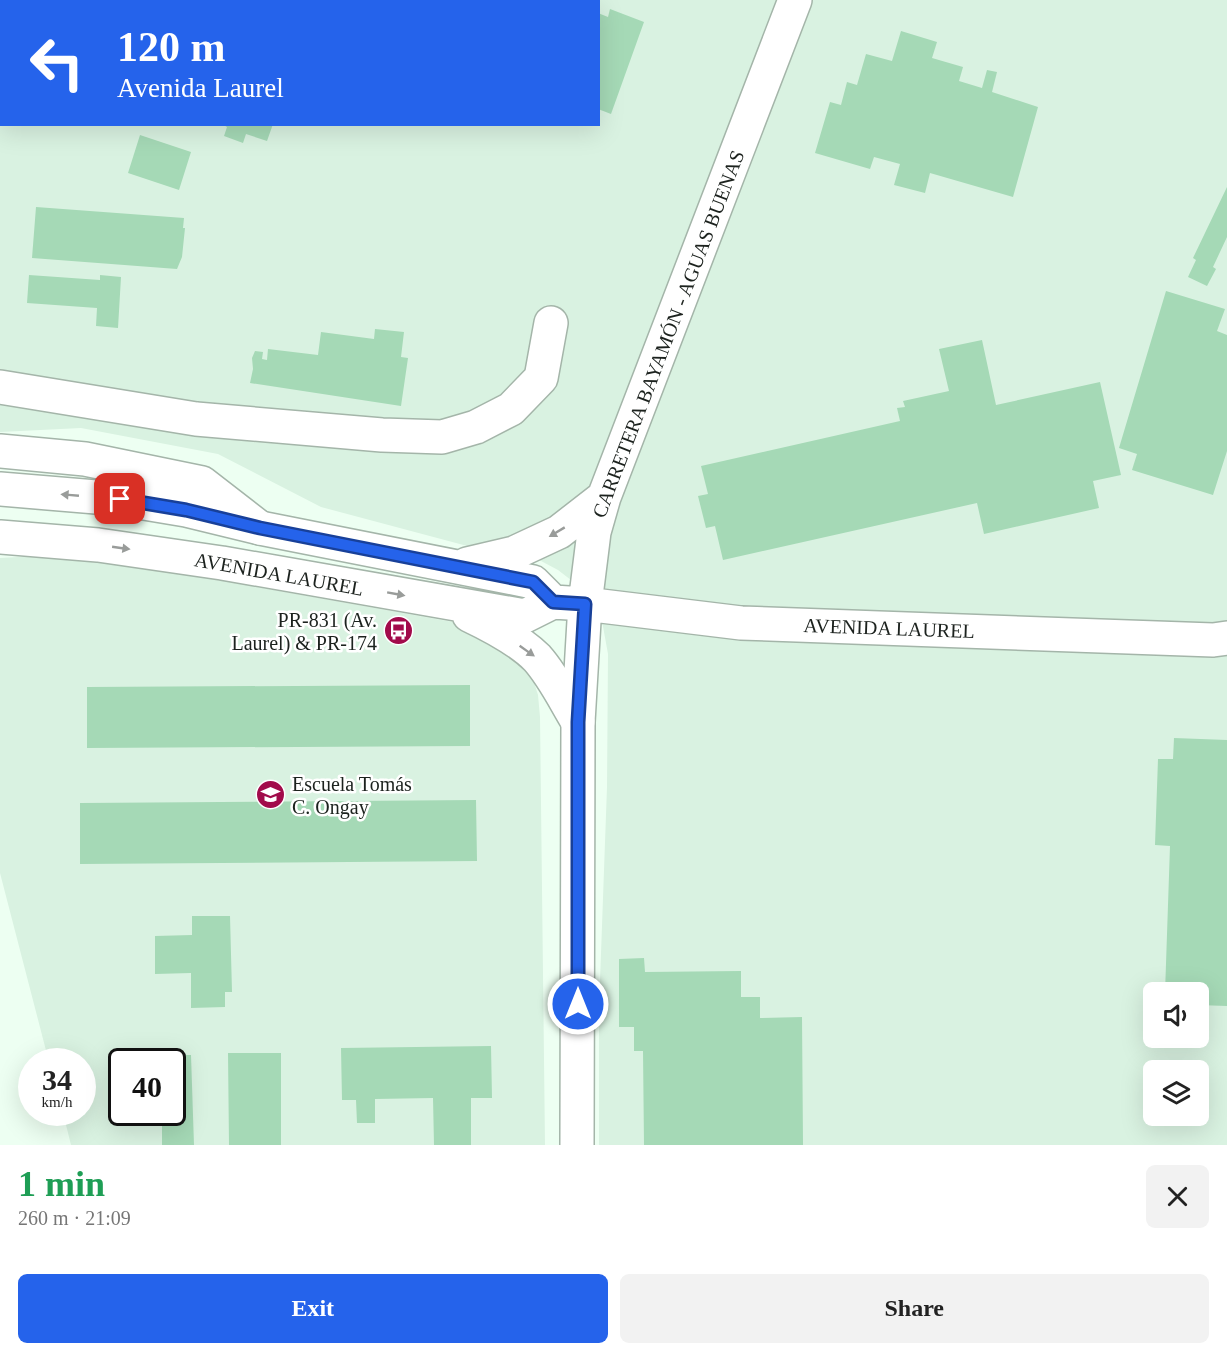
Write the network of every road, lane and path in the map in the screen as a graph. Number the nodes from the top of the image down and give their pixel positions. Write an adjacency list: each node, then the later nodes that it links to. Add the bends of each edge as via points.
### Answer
1 (795, 0): 6 (main road, CARRETERA BAYAMÓN - AGUAS BUENAS)
2 (551, 323): 3 (main road, via 541,378 511,409 476,427 442,437 196,419)
3 (0, 387)
4 (0, 450): 7 (main road, via 85,459 202,483)
5 (0, 489): 7 (main road, AVENIDA LAUREL, one-way to 5, via 131,501)
6 (604, 497): 9 (main road, one-way to 9, via 550,537 514,553); 12 (main road, CARRETERA BAYAMÓN - AGUAS BUENAS, via 594,532)
7 (260, 528): 9 (main road, AVENIDA LAUREL)
8 (0, 537): 10 (main road, AVENIDA LAUREL, one-way to 10, via 99,545 222,563)
9 (456, 567): 11 (main road, AVENIDA LAUREL, via 533,582)
10 (440, 602): 11 (main road, AVENIDA LAUREL, via 525,616); 14 (main road, one-way to 14, via 492,626 536,657)
11 (553, 602): 12 (main road, AVENIDA LAUREL)
12 (585, 604): 13 (main road, AVENIDA LAUREL, via 741,623); 14 (main road, CARRETERA BAYAMÓN - AGUAS BUENAS)
13 (1227, 638)
14 (578, 722): 15 (main road, CARRETERA BAYAMÓN - AGUAS BUENAS)
15 (577, 1145)

